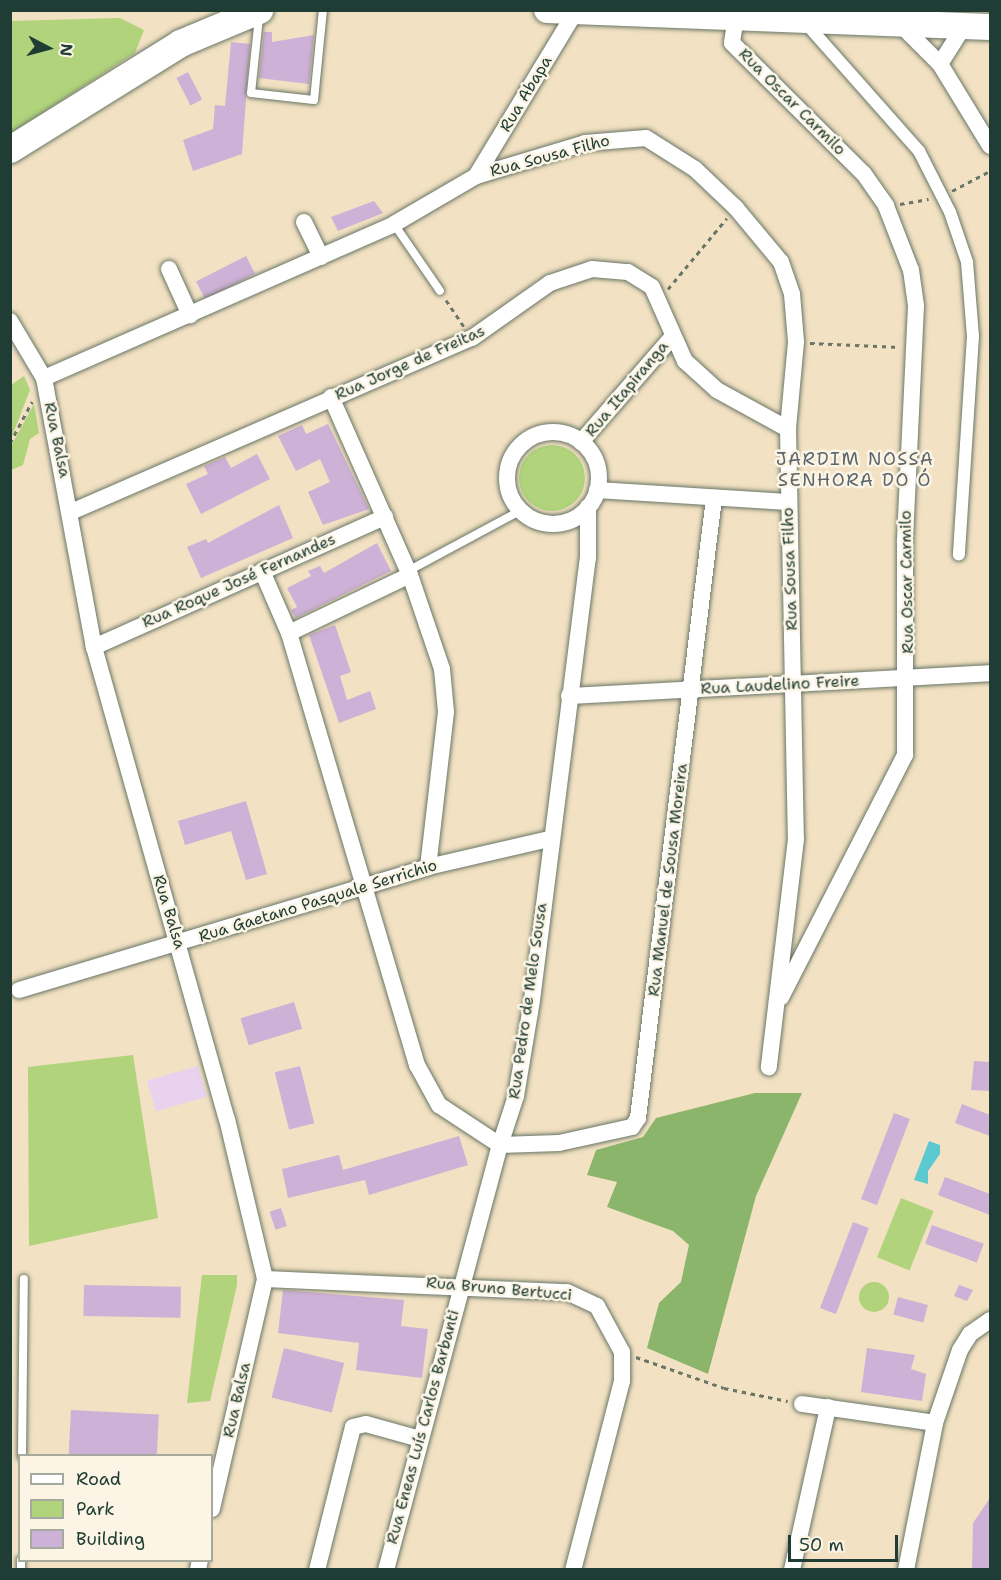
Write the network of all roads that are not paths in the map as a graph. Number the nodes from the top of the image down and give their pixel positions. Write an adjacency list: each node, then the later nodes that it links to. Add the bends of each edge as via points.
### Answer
1 (259, 10): 2 (lane, via 251,93 314,100); 12 (highway, via 180,43)
2 (323, 10)
3 (547, 10): 4 (main road)
4 (576, 11): 5 (main road); 13 (street, Rua Abapa)
5 (736, 17): 6 (main road); 39 (street, Rua Oscar Carmilo, via 732,43 864,174 886,206 911,270 916,348 905,543)
6 (803, 20): 7 (main road); 33 (street, via 919,151 964,253 973,336)
7 (898, 22): 8 (main road); 10 (street)
8 (964, 26): 9 (main road); 10 (street)
9 (990, 27)
10 (940, 64): 11 (street)
11 (990, 146)
12 (10, 149)
13 (476, 176): 15 (street, Rua Sousa Filho); 24 (street, Rua Sousa Filho, via 585,143 646,138 695,169 736,208 781,262 792,294 796,342)
14 (304, 222): 16 (street)
15 (394, 224): 16 (street, Rua Sousa Filho); 18 (lane)
16 (321, 257): 19 (street, Rua Sousa Filho)
17 (169, 269): 19 (street)
18 (440, 291)
19 (190, 315): 22 (street, Rua Sousa Filho)
20 (10, 321): 22 (street, Rua Balsa)
21 (673, 336): 23 (street, Rua Jorge de Freitas, via 661,297 628,272 592,269 550,283 472,338); 24 (street, via 685,361 717,390); 25 (street, Rua Itapiranga)
22 (44, 378): 31 (street, Rua Balsa)
23 (331, 397): 31 (street, Rua Jorge de Freitas); 32 (street)
24 (788, 429): 28 (street, Rua Sousa Filho)
25 (581, 442): 26 (street, via 596,464); 30 (street, via 545,433 514,454 507,483)
26 (597, 490): 27 (street); 29 (street)
27 (714, 498): 28 (street); 41 (street, Rua Manuel de Sousa Moreira)
28 (788, 502): 40 (street, Rua Sousa Filho)
29 (588, 507): 30 (street, via 553,524); 42 (street, Rua Pedro de Melo Sousa, via 588,558)
30 (520, 511): 35 (lane)
31 (71, 512): 37 (street, Rua Balsa)
32 (386, 517): 34 (street, Rua Roque José Fernandes); 35 (street)
33 (959, 555)
34 (262, 571): 36 (street); 37 (street, Rua Roque José Fernandes)
35 (409, 573): 36 (street); 44 (street, via 446,690)
36 (289, 633): 45 (street)
37 (94, 647): 46 (street, Rua Balsa)
38 (990, 673): 39 (street, Rua Laudelino Freire)
39 (909, 678): 40 (street, Rua Laudelino Freire); 48 (street, Rua Oscar Carmilo, via 908,730 898,775)
40 (794, 684): 41 (street, Rua Laudelino Freire); 48 (street, Rua Sousa Filho, via 796,839)
41 (693, 689): 42 (street, Rua Laudelino Freire); 50 (street, Rua Manuel de Sousa Moreira, via 638,1118 632,1127 559,1143)
42 (568, 696): 43 (street, Rua Pedro de Melo Sousa)
43 (549, 839): 44 (street, Rua Gaetano Pasquale Serrichio); 50 (street, Rua Pedro de Melo Sousa, via 521,1068)
44 (428, 867): 45 (street, Rua Gaetano Pasquale Serrichio)
45 (362, 888): 46 (street, Rua Gaetano Pasquale Serrichio); 50 (street, via 427,1088 461,1124)
46 (179, 942): 47 (street, Rua Gaetano Pasquale Serrichio); 51 (street, Rua Balsa)
47 (19, 990)
48 (777, 1004): 49 (street, Rua Sousa Filho)
49 (770, 1067)
50 (501, 1145): 53 (street, Rua Eneas Luís Carlos Barbanti)
51 (265, 1278): 53 (street, Rua Bruno Bertucci); 60 (street, Rua Balsa)
52 (24, 1279): 59 (lane)
53 (461, 1284): 58 (street, Rua Eneas Luís Carlos Barbanti); 63 (street, Rua Bruno Bertucci, via 567,1292 584,1298 610,1324 622,1352 618,1403)
54 (990, 1320): 57 (street, via 970,1334 960,1350)
55 (802, 1404): 56 (street)
56 (828, 1407): 57 (street); 64 (street)
57 (935, 1423): 65 (street)
58 (420, 1439): 61 (street, via 366,1424 353,1427); 62 (street, Rua Eneas Luís Carlos Barbanti)
59 (22, 1454)
60 (213, 1505)
61 (317, 1569)
62 (386, 1569)
63 (573, 1569)
64 (792, 1569)
65 (906, 1569)

